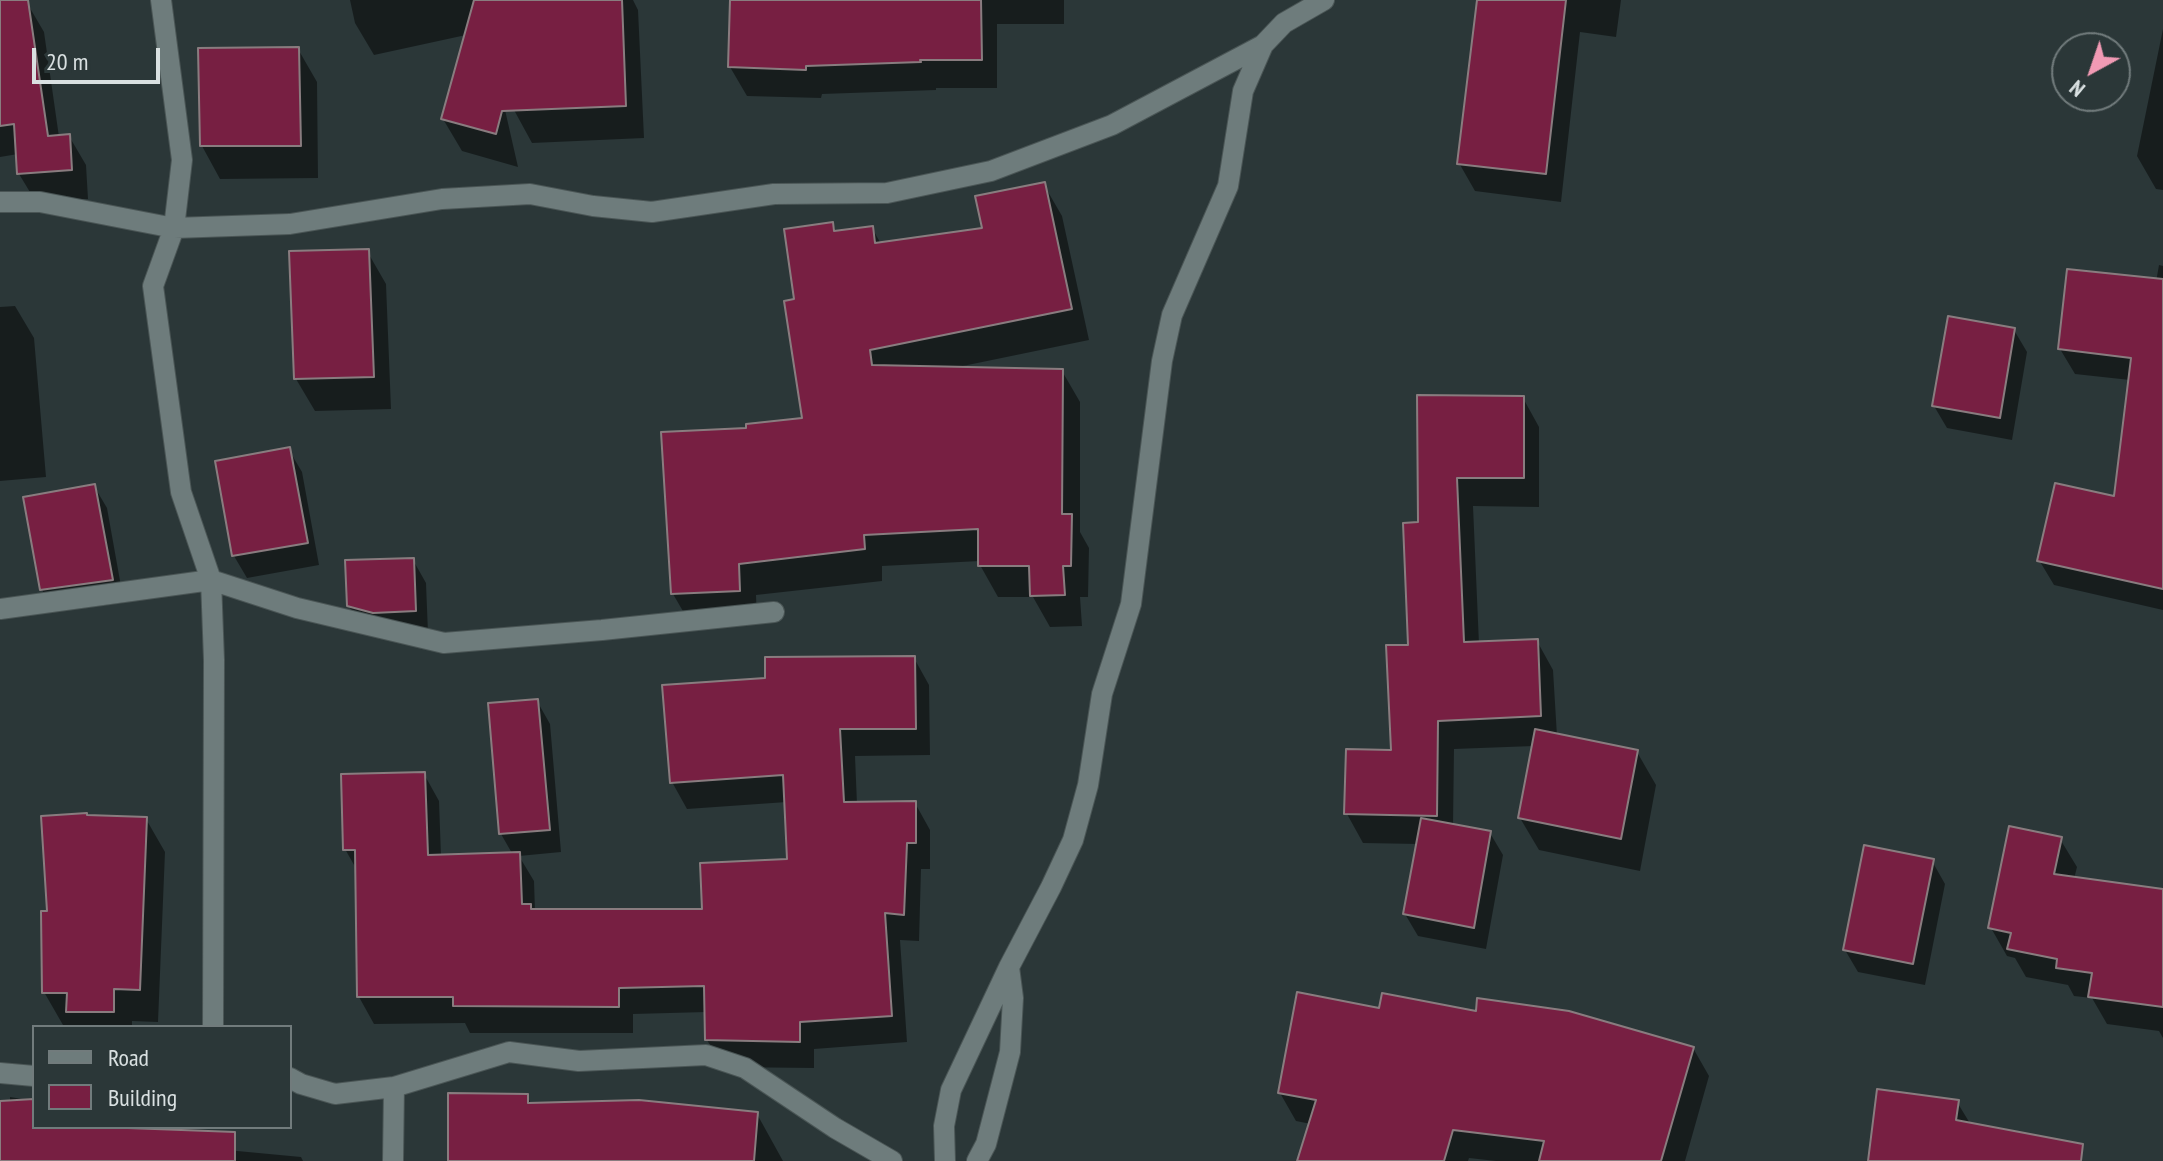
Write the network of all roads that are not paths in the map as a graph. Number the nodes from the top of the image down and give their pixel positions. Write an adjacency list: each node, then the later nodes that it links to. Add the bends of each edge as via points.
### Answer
1 (161, 0): 5 (street, via 182,160)
2 (1324, 0): 3 (street, via 1284,23)
3 (1263, 45): 5 (street, via 1112,125 991,171 887,193 774,194 652,212 530,194 442,199 290,224); 9 (street, via 1243,91 1228,186 1172,315 1131,604 1102,694 1073,840)
4 (0, 202): 5 (street, via 40,202)
5 (174, 228): 6 (street, via 153,286 181,492)
6 (211, 580): 7 (street); 8 (street, via 297,608 444,643); 10 (street)
7 (0, 609)
8 (774, 612)
9 (1009, 967): 17 (street, via 951,1090); 18 (street, via 1010,1052)
10 (213, 1025)
11 (0, 1073): 12 (street)
12 (32, 1076)
13 (292, 1079): 14 (street, via 335,1094)
14 (394, 1087): 15 (street); 16 (street, via 509,1052 579,1061 706,1055 745,1068)
15 (393, 1161)
16 (892, 1161)
17 (945, 1161)
18 (977, 1161)

